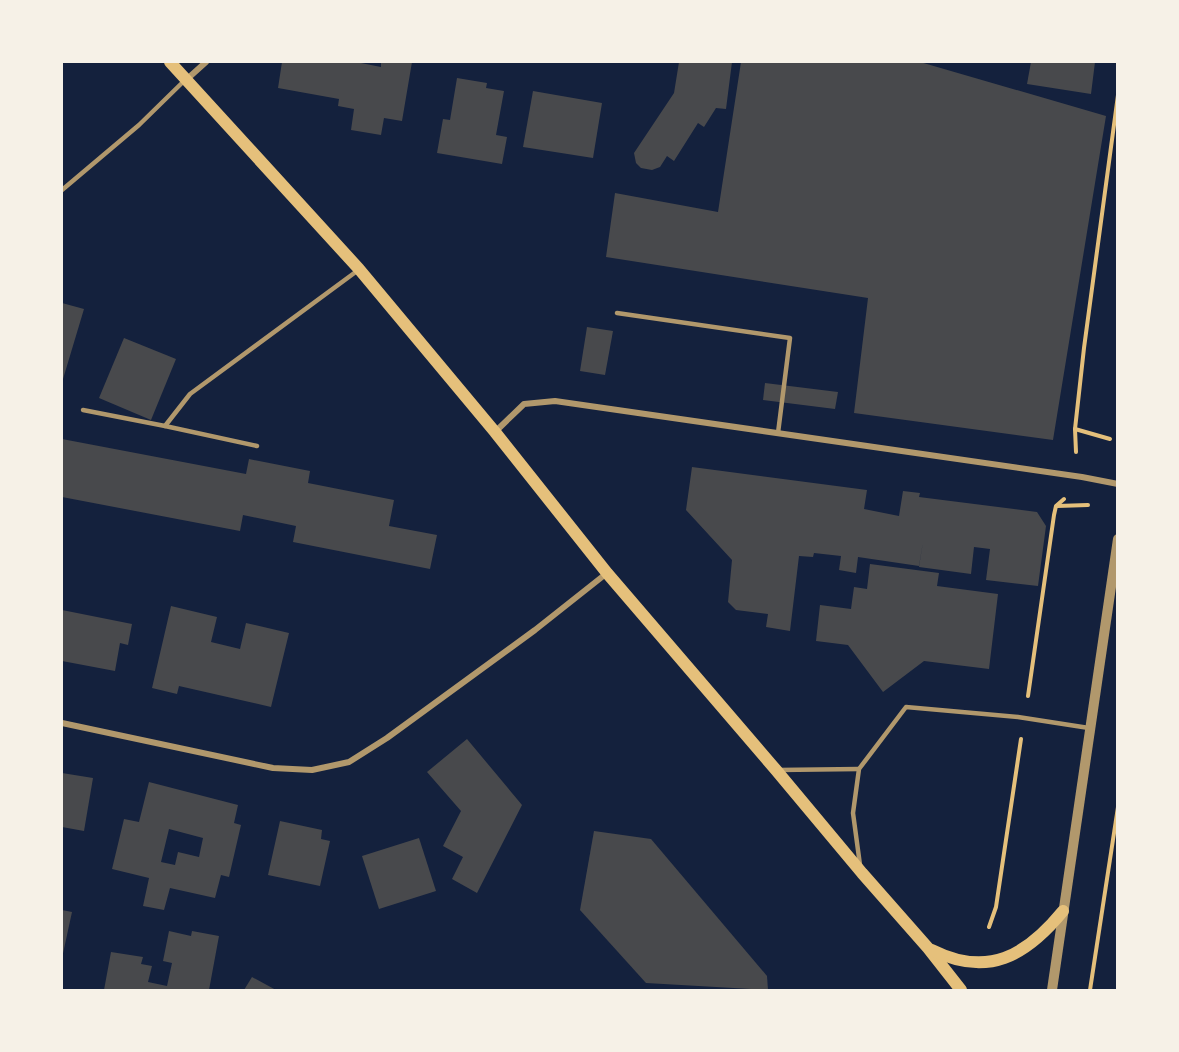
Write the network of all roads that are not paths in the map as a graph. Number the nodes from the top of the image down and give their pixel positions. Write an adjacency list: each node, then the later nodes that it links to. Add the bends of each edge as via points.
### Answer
1 (170, 62): 3 (main road)
2 (206, 62): 3 (street)
3 (186, 80): 4 (lane); 5 (main road)
4 (62, 190)
5 (359, 269): 8 (lane, via 190,394); 9 (main road)
6 (616, 313): 10 (lane, via 790,338)
7 (83, 410): 8 (lane)
8 (165, 426): 11 (lane)
9 (495, 432): 10 (street, via 524,404 555,401); 14 (main road)
10 (778, 433): 12 (street)
11 (258, 446)
12 (1118, 484)
13 (1118, 539): 16 (street)
14 (607, 573): 15 (street, via 535,630 349,762 312,770 273,768); 18 (main road)
15 (62, 723)
16 (1089, 728): 17 (lane, via 906,707); 20 (street)
17 (859, 769): 18 (lane); 19 (lane, via 853,813)
18 (776, 770): 19 (main road)
19 (862, 873): 21 (main road)
20 (1063, 911): 21 (main road, via 1031,945 1004,959 966,961); 23 (street)
21 (928, 948): 22 (main road)
22 (961, 990)
23 (1052, 990)

